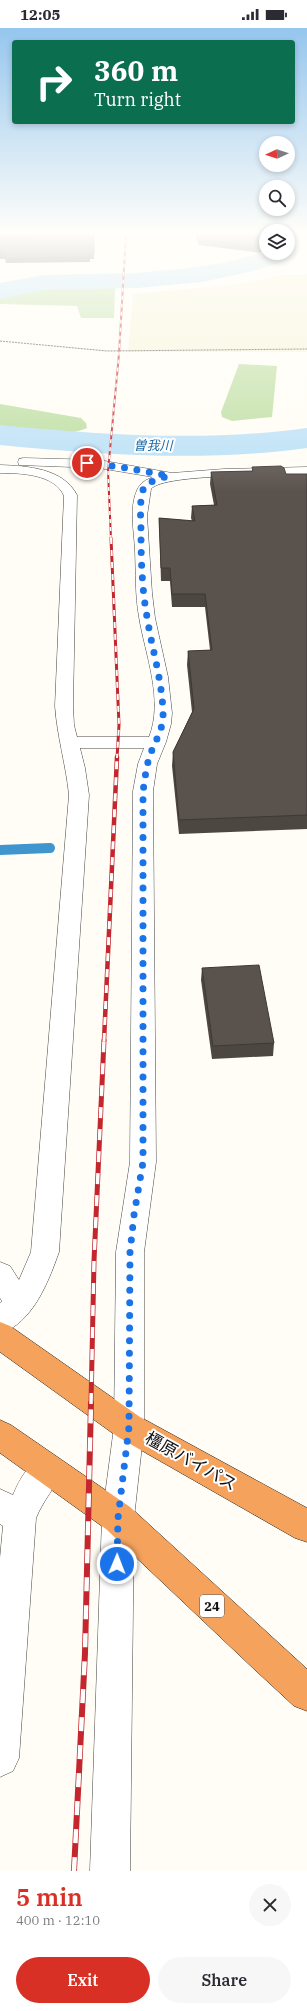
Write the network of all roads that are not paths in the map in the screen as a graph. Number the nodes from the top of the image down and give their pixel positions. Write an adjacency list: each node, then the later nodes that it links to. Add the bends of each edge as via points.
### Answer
1 (0, 461): 4 (street, via 99,464)
2 (0, 469): 6 (street, via 31,471 60,483 70,492 64,706 65,725)
3 (305, 471): 4 (street)
4 (169, 476): 5 (street, via 150,483 144,489 141,507 145,603 157,660 164,713)
5 (157, 742): 6 (street); 10 (street, via 145,772 143,791 143,1162 130,1252)
6 (71, 743): 8 (street, via 79,795 48,1231 45,1252 35,1280)
7 (0, 1274): 8 (street)
8 (9, 1313)
9 (0, 1335): 10 (highway, 橿原バイパス)
10 (129, 1427): 14 (street); 15 (highway, 橿原バイパス)
11 (0, 1436): 12 (highway, 24)
12 (47, 1470): 13 (street, via 31,1491); 14 (highway, 24)
13 (10, 1511): 17 (street)
14 (118, 1518): 16 (highway, 24); 18 (street)
15 (307, 1526)
16 (307, 1693)
17 (0, 1758)
18 (110, 1871)

